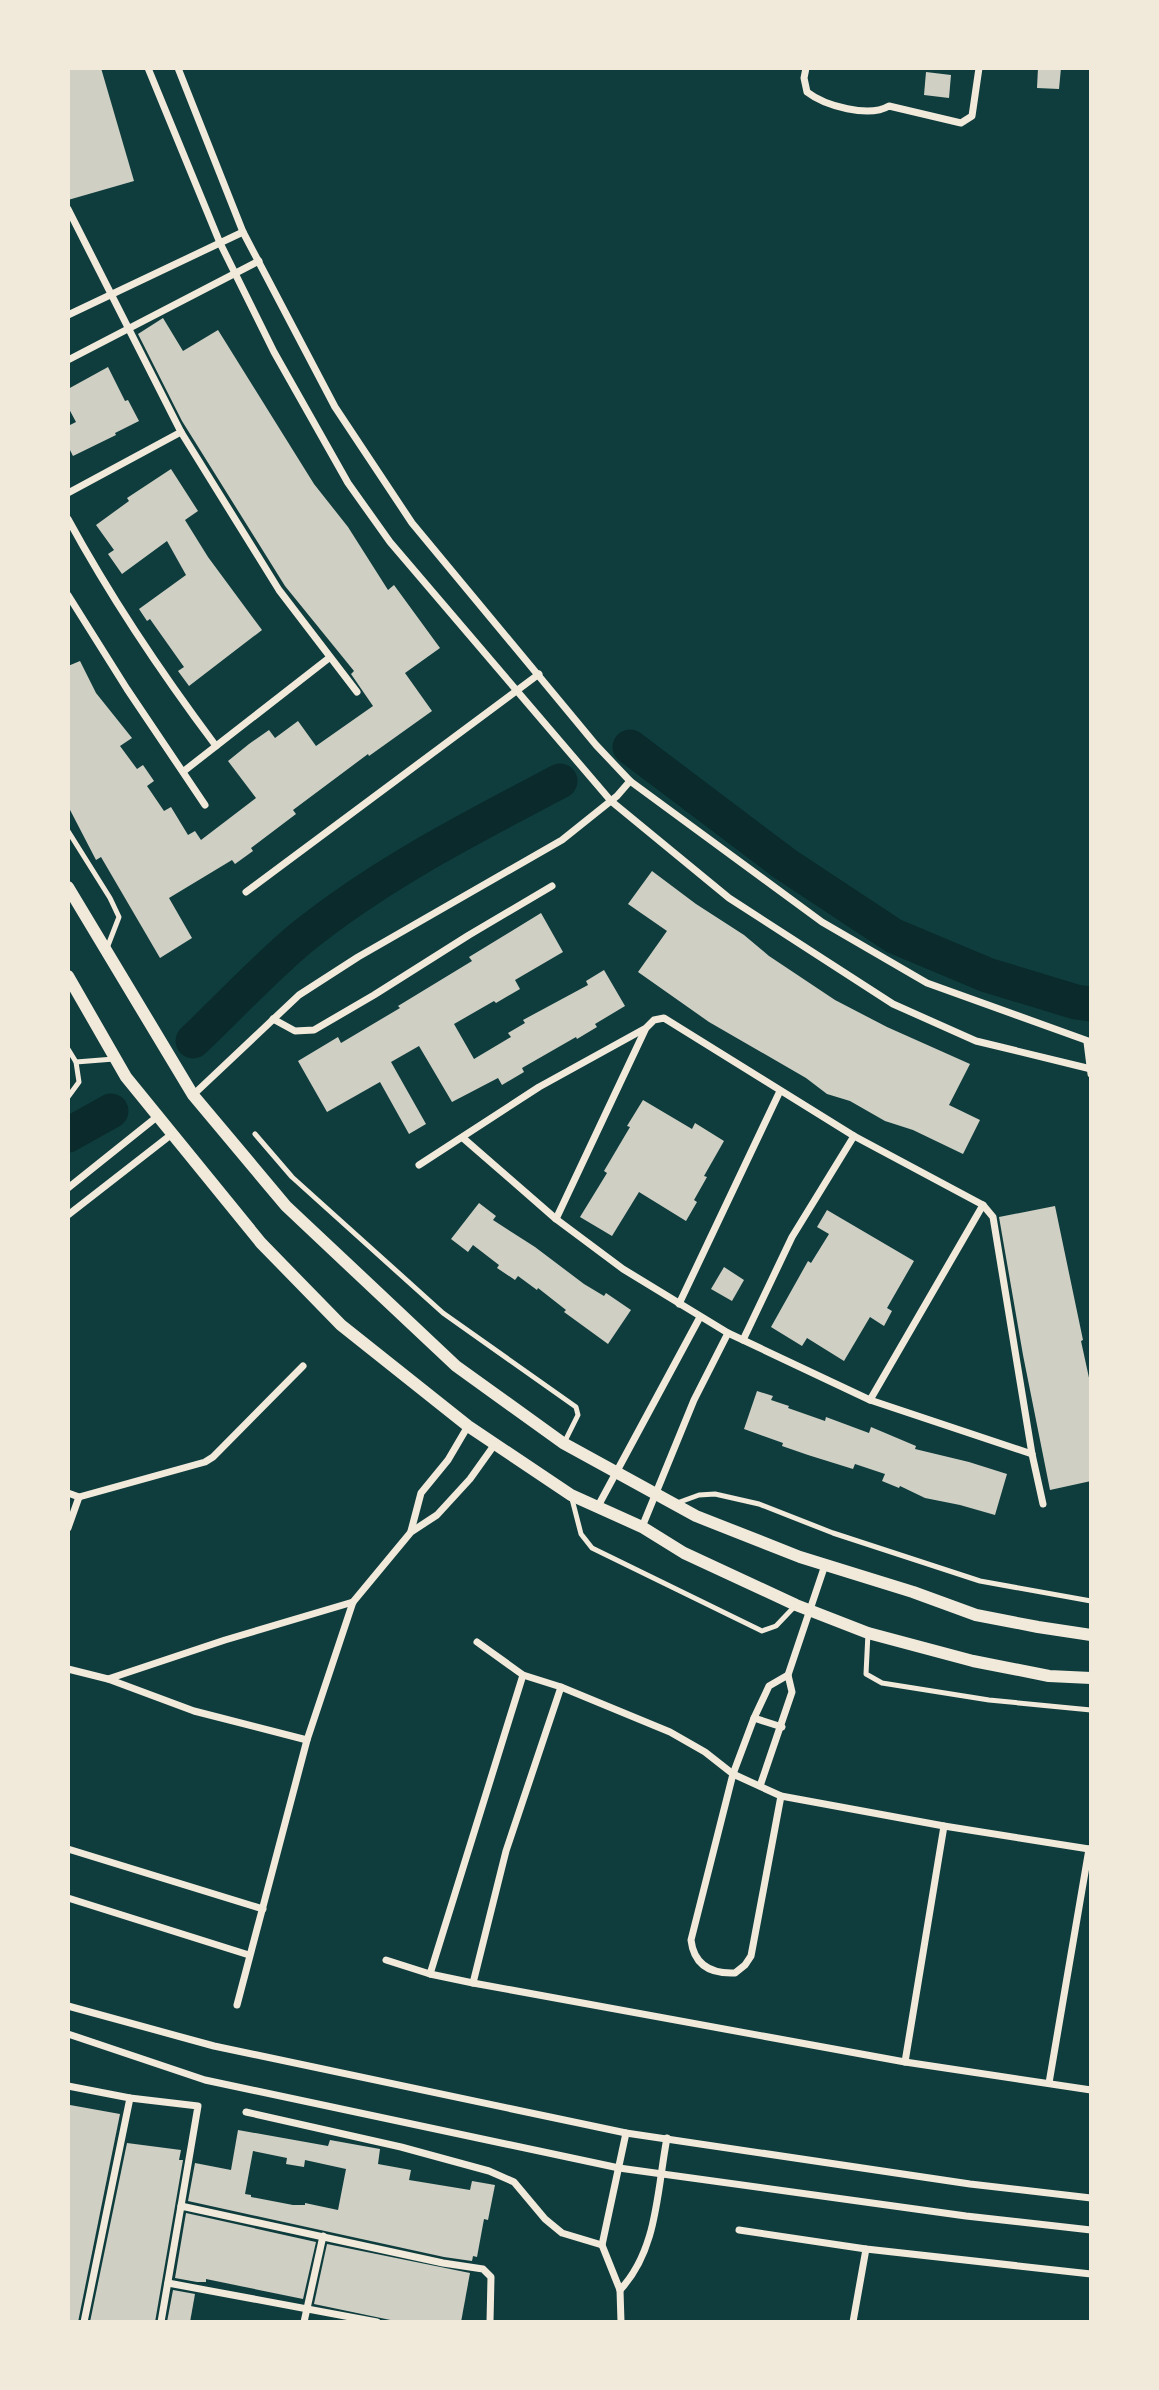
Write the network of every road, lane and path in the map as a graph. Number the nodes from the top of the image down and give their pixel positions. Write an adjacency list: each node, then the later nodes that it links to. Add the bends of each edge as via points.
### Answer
1 (148, 68): 7 (street)
2 (178, 68): 6 (street)
3 (806, 68): 4 (street, via 807,92 817,100 880,112 889,106 961,124 972,116)
4 (979, 68)
5 (68, 209): 10 (street)
6 (243, 232): 7 (street); 8 (street)
7 (220, 243): 9 (street); 10 (street)
8 (259, 261): 9 (street); 19 (street, via 335,407 370,462 412,523)
9 (235, 273): 12 (street); 20 (street, via 348,483 390,542)
10 (112, 296): 11 (street); 12 (street)
11 (68, 315)
12 (130, 329): 13 (street); 14 (street)
13 (68, 360)
14 (181, 432): 15 (street); 18 (street, via 279,590)
15 (68, 493)
16 (68, 519): 22 (street, via 174,690)
17 (68, 595): 23 (street)
18 (329, 658): 21 (street); 22 (street)
19 (539, 674): 20 (street); 24 (street)
20 (518, 690): 25 (street); 30 (street)
21 (357, 692)
22 (216, 746): 23 (street)
23 (184, 771): 26 (street)
24 (630, 782): 25 (street); 35 (street, via 822,922 927,983)
25 (611, 801): 33 (street, via 562,840 358,957 299,995); 39 (street, via 729,898 893,1004 976,1041)
26 (205, 805)
27 (68, 831): 31 (lane, via 119,917)
28 (552, 886): 33 (street, via 314,1030 295,1031)
29 (68, 887): 31 (street)
30 (246, 892)
31 (105, 951): 41 (street)
32 (68, 976): 37 (street)
33 (273, 1019): 41 (street)
34 (646, 1028): 40 (street, via 664,1018); 47 (street, via 539,1087); 52 (street)
35 (1089, 1042): 39 (street)
36 (68, 1049): 38 (lane)
37 (114, 1059): 38 (lane); 43 (street)
38 (76, 1062): 42 (lane, via 79,1082)
39 (1090, 1070)
40 (780, 1091): 46 (street); 53 (street)
41 (193, 1095): 60 (street, via 286,1206 445,1358)
42 (68, 1097)
43 (158, 1116): 44 (street); 49 (street)
44 (172, 1134): 51 (street); 59 (street, via 261,1243 341,1325)
45 (255, 1134): 60 (lane, via 292,1177 443,1313 576,1407 578,1415)
46 (854, 1136): 50 (street); 56 (street, via 792,1237)
47 (463, 1138): 48 (street); 52 (street)
48 (419, 1165)
49 (68, 1188)
50 (983, 1205): 58 (street); 62 (street, via 993,1217)
51 (68, 1215)
52 (556, 1219): 53 (street, via 622,1269)
53 (679, 1304): 54 (street)
54 (700, 1317): 55 (street); 63 (street)
55 (728, 1333): 56 (street); 65 (street, via 694,1400)
56 (743, 1340): 58 (street)
57 (303, 1366): 67 (street, via 205,1462)
58 (870, 1399): 62 (street)
59 (468, 1426): 61 (street); 73 (street, via 421,1493)
60 (564, 1443): 63 (street)
61 (495, 1444): 66 (street); 73 (street, via 437,1515)
62 (1032, 1454): 69 (street)
63 (617, 1471): 65 (street); 70 (street)
64 (68, 1493): 67 (street)
65 (656, 1494): 68 (street); 71 (street)
66 (571, 1495): 70 (street); 77 (lane, via 581,1534 604,1554 762,1630 776,1626)
67 (79, 1497): 72 (street)
68 (674, 1504): 74 (street); 75 (lane, via 715,1494 759,1504 980,1581)
69 (1043, 1504)
70 (597, 1509): 71 (street)
71 (642, 1527): 77 (street, via 684,1553)
72 (68, 1528)
73 (411, 1532): 76 (street)
74 (825, 1565): 78 (street); 80 (street, via 976,1615)
75 (1091, 1601)
76 (353, 1602): 86 (street); 91 (street)
77 (796, 1605): 78 (street)
78 (810, 1609): 79 (street); 84 (street)
79 (868, 1633): 85 (street, via 998,1666); 88 (lane, via 866,1674 882,1683)
80 (1091, 1635)
81 (477, 1642): 83 (street)
82 (68, 1669): 86 (street)
83 (523, 1675): 87 (street); 102 (street)
84 (788, 1675): 89 (street, via 769,1686); 90 (street, via 792,1692)
85 (1091, 1678)
86 (108, 1679): 91 (street, via 194,1711)
87 (561, 1687): 92 (street, via 670,1732); 103 (street, via 506,1852)
88 (1091, 1710)
89 (754, 1718): 90 (street); 92 (street)
90 (782, 1727): 93 (street)
91 (307, 1740): 99 (street)
92 (733, 1774): 93 (street); 94 (street, via 691,1940 696,1957 706,1968 735,1973 751,1956)
93 (760, 1786): 94 (street)
94 (780, 1796): 95 (street)
95 (944, 1826): 97 (street); 107 (street)
96 (68, 1849): 99 (street)
97 (1090, 1850): 108 (street)
98 (68, 1898): 100 (street)
99 (264, 1909): 100 (street)
100 (249, 1955): 104 (street)
101 (386, 1960): 102 (street)
102 (430, 1974): 103 (street)
103 (473, 1983): 107 (street)
104 (237, 2005)
105 (68, 2006): 113 (street, via 214,2046)
106 (68, 2034): 115 (street, via 205,2080)
107 (905, 2062): 108 (street)
108 (1049, 2084): 110 (street)
109 (68, 2085): 111 (street)
110 (1091, 2091)
111 (130, 2098): 118 (street, via 198,2106); 128 (street)
112 (246, 2112): 122 (street, via 489,2171 514,2182 562,2233)
113 (626, 2133): 114 (street); 115 (street)
114 (667, 2138): 116 (street); 117 (street)
115 (619, 2168): 116 (street); 122 (street)
116 (660, 2175): 120 (street); 126 (street, via 645,2250)
117 (1091, 2198)
118 (181, 2206): 121 (street); 125 (street)
119 (739, 2230): 123 (street)
120 (1091, 2230)
121 (323, 2236): 127 (street); 132 (street, via 483,2269 491,2277)
122 (602, 2245): 126 (street)
123 (866, 2249): 124 (street); 134 (street)
124 (1091, 2274)
125 (169, 2283): 127 (street); 129 (street)
126 (620, 2290): 133 (street)
127 (307, 2308): 130 (street); 131 (street)
128 (84, 2322)
129 (161, 2322)
130 (304, 2322)
131 (377, 2322)
132 (490, 2322)
133 (621, 2322)
134 (853, 2322)

